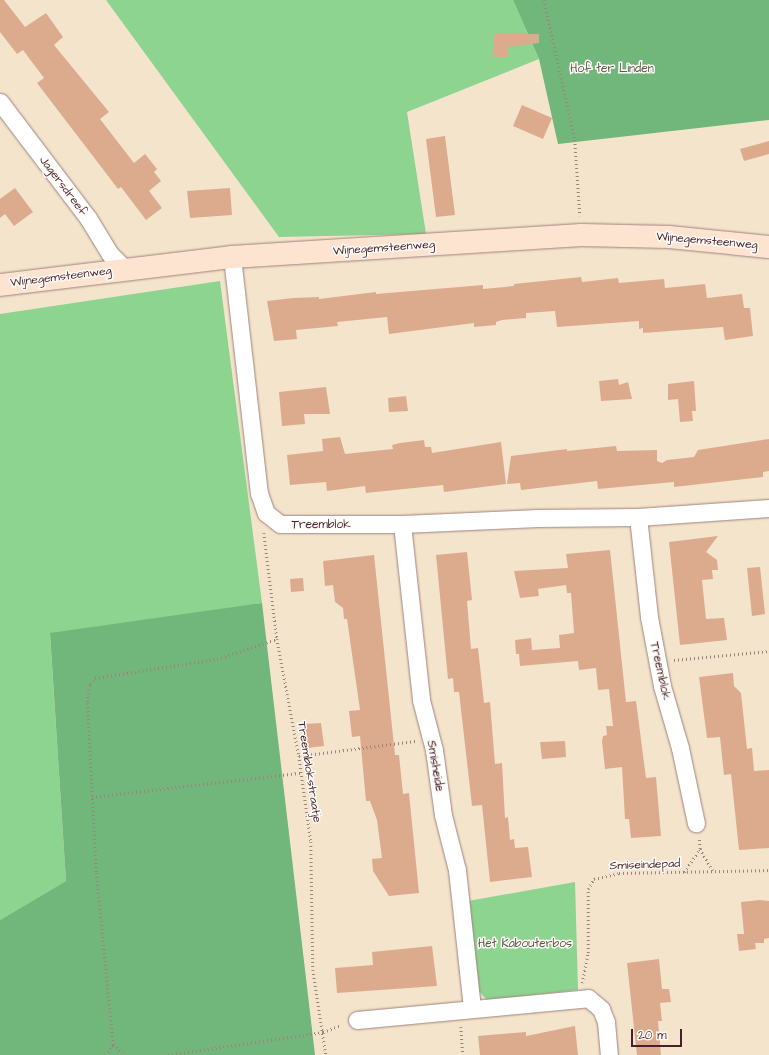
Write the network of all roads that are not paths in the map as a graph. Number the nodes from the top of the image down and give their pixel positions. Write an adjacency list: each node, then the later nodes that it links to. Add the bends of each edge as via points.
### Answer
1 (0, 102): 4 (street, Jagersdreef, via 88,218 110,254)
2 (769, 246): 3 (street, Wijnegemsteenweg, via 669,237 581,235)
3 (232, 257): 4 (street, Wijnegemsteenweg); 8 (street, Treemblok, via 259,493 266,513 280,524 291,526)
4 (125, 269): 5 (street, Wijnegemsteenweg)
5 (0, 285)
6 (769, 508): 7 (street, Treemblok)
7 (638, 517): 8 (street, Treemblok); 9 (street, Treemblok, via 649,617 657,660)
8 (402, 524): 10 (street, Smisheide, via 422,700 443,815 457,870)
9 (696, 823)
10 (467, 1008): 11 (street); 12 (street, via 588,998 601,1009 606,1022)
11 (357, 1020)
12 (609, 1055)

